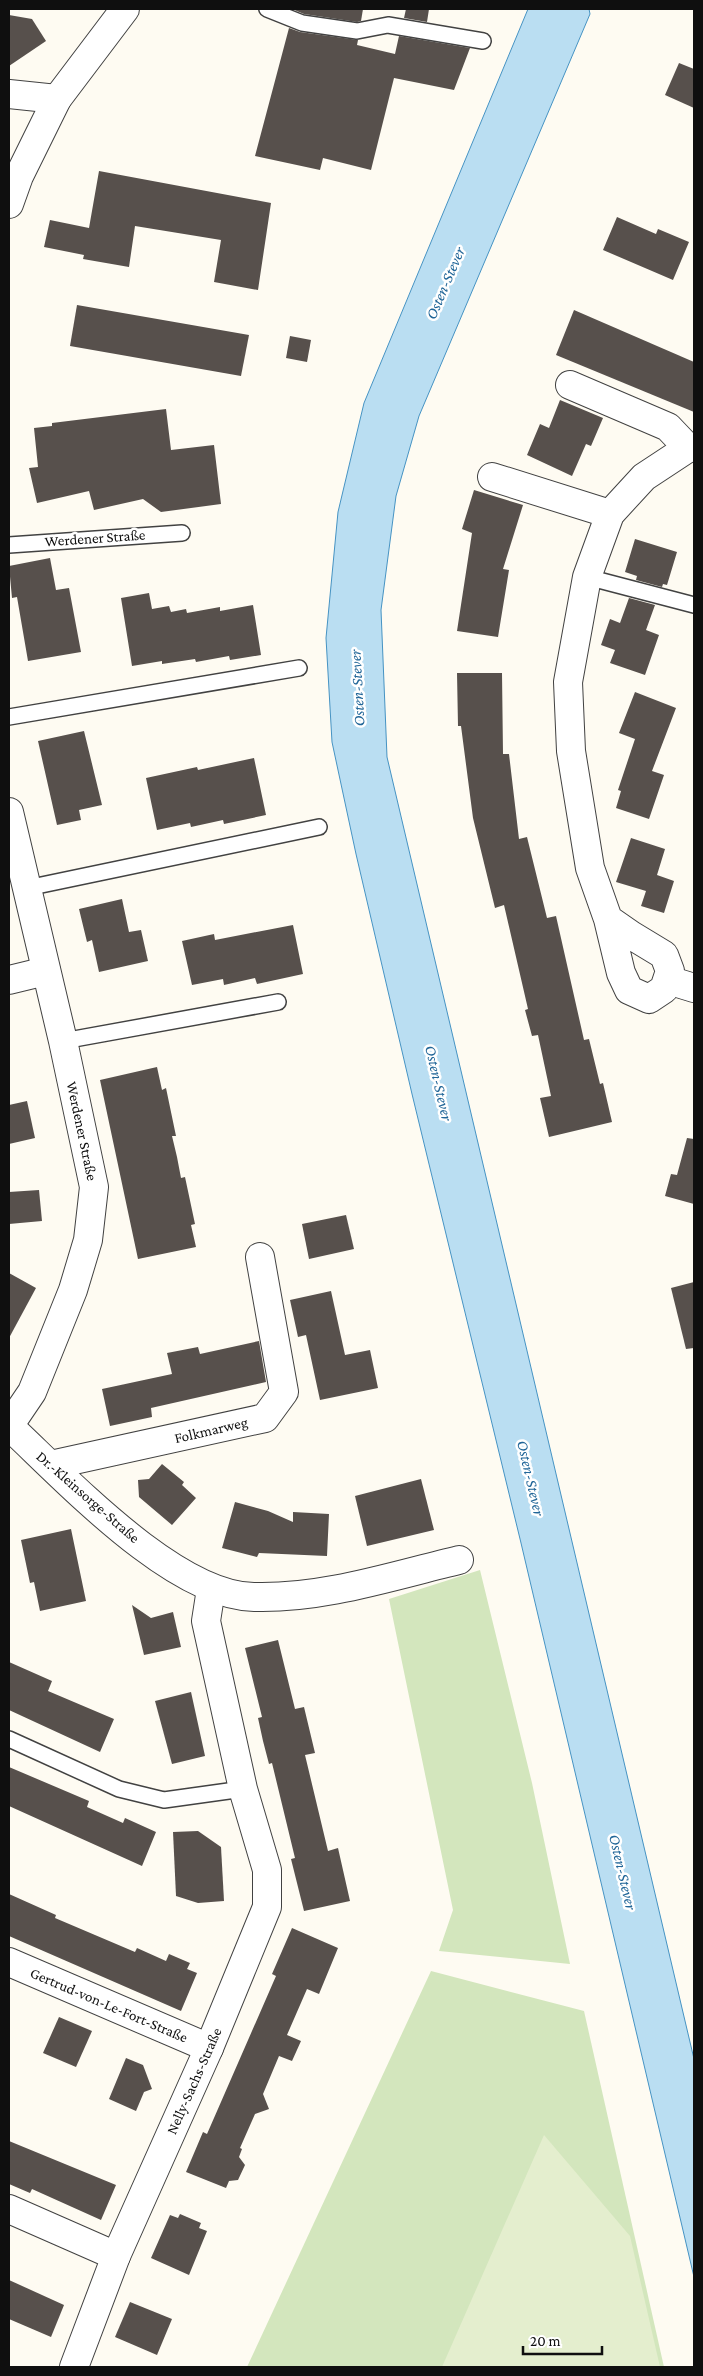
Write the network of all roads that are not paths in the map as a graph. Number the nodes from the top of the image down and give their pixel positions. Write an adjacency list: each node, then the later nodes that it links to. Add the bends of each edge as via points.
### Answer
1 (125, 9): 5 (street)
2 (267, 9): 3 (lane, via 302,23 357,32 388,25)
3 (483, 42)
4 (9, 94): 5 (street)
5 (57, 99): 6 (street, via 19,176)
6 (9, 204)
7 (570, 385): 8 (street, via 668,426)
8 (691, 448): 10 (street, via 644,477)
9 (492, 477): 10 (street)
10 (610, 514): 13 (street)
11 (182, 533): 12 (lane, Werdener Straße)
12 (9, 544)
13 (587, 577): 14 (lane); 20 (street, via 568,682 571,751 590,868)
14 (694, 605)
15 (299, 668): 16 (lane)
16 (9, 717)
17 (9, 812): 19 (street, Werdener Straße)
18 (319, 827): 19 (lane)
19 (26, 888): 21 (street, Werdener Straße)
20 (608, 919): 23 (street, via 664,954 670,972); 23 (street, via 620,973 629,990 649,999 664,989)
21 (46, 971): 22 (street); 26 (street, Werdener Straße)
22 (9, 980)
23 (668, 980): 24 (street)
24 (694, 988)
25 (278, 1002): 26 (lane)
26 (63, 1041): 28 (street, Werdener Straße, via 94,1187 88,1240 73,1290 32,1392)
27 (260, 1257): 29 (street, Folkmarweg, via 284,1392 264,1418)
28 (9, 1426): 29 (street, Dr.-Kleinsorge-Straße)
29 (51, 1466): 31 (street, Dr.-Kleinsorge-Straße, via 124,1532 188,1578)
30 (459, 1560): 31 (street, Dr.-Kleinsorge-Straße, via 337,1589 294,1595 252,1597)
31 (211, 1589): 33 (street, Nelly-Sachs-Straße, via 206,1621)
32 (9, 1740): 33 (lane, via 119,1789 164,1800)
33 (243, 1789): 35 (street, Nelly-Sachs-Straße, via 267,1870 268,1907)
34 (9, 1962): 35 (street, Gertrud-von-Le-Fort-Straße)
35 (209, 2048): 37 (street, Nelly-Sachs-Straße)
36 (9, 2209): 37 (street)
37 (116, 2256): 38 (street, Nelly-Sachs-Straße)
38 (74, 2367)

